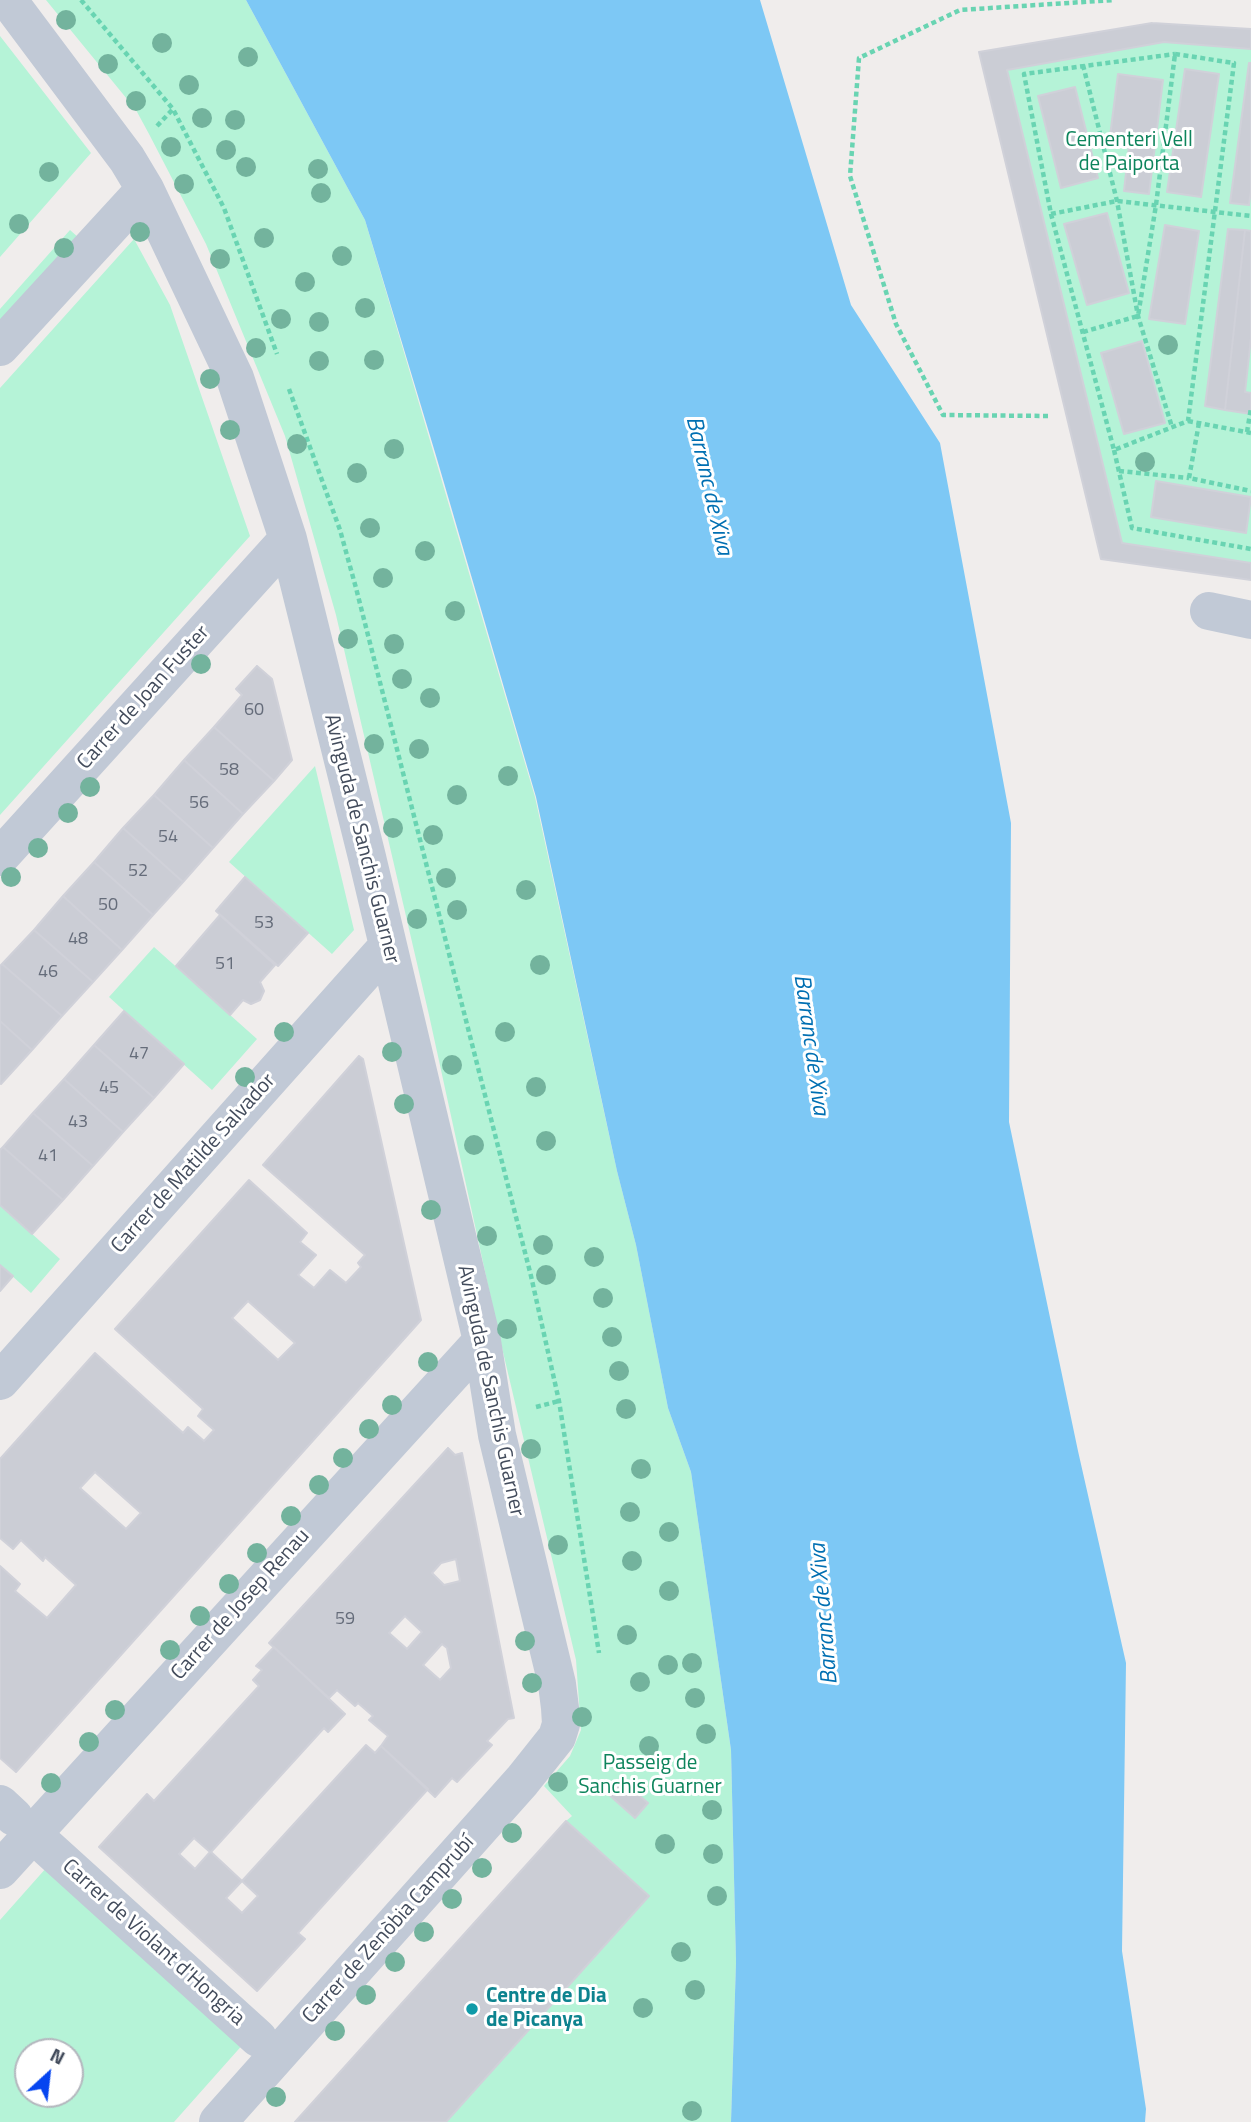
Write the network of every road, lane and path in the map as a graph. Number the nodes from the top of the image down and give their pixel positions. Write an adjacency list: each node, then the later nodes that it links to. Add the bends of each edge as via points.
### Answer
1 (8, 0): 7 (street, Avinguda de Sanchis Guarner)
2 (1114, 0): 17 (path, via 960,10 859,58 850,176 896,324 943,415)
3 (1175, 54): 4 (path); 9 (path); 10 (path, via 1234,63)
4 (1083, 65): 8 (path); 11 (path, via 1024,74)
5 (173, 109): 6 (path)
6 (149, 134)
7 (145, 188): 15 (street); 26 (street, Avinguda de Sanchis Guarner, via 235,378)
8 (1117, 201): 9 (path); 11 (path); 13 (path)
9 (1156, 205): 10 (path); 13 (path)
10 (1216, 212): 12 (path); 18 (path)
11 (1051, 214): 14 (path)
12 (1251, 216)
13 (1138, 316): 14 (path); 20 (path)
14 (1083, 332): 22 (path)
15 (0, 347)
16 (1251, 408): 21 (path)
17 (1048, 416)
18 (1188, 421): 19 (path); 20 (path)
19 (1199, 423): 21 (path); 24 (path)
20 (1172, 428): 22 (path)
21 (1249, 432)
22 (1114, 450): 23 (path)
23 (1119, 471): 24 (path); 27 (path, via 1132,528)
24 (1189, 478): 25 (path)
25 (1251, 491)
26 (288, 538): 30 (street, Carrer de Joan Fuster); 31 (street, Avinguda de Sanchis Guarner)
27 (1251, 549)
28 (1209, 611): 29 (street)
29 (1251, 620)
30 (0, 857)
31 (388, 946): 32 (street, Avinguda de Sanchis Guarner); 33 (street, Carrer de Matilde Salvador)
32 (482, 1341): 34 (street, Avinguda de Sanchis Guarner, via 497,1435 556,1684 561,1724); 36 (street, Carrer de Josep Renau)
33 (0, 1381)
34 (557, 1737): 38 (street, Carrer de Zenòbia Camprubí)
35 (48, 1848): 37 (street, Carrer de Violant d'Hongria)
36 (0, 1870)
37 (258, 2038)
38 (218, 2122)

